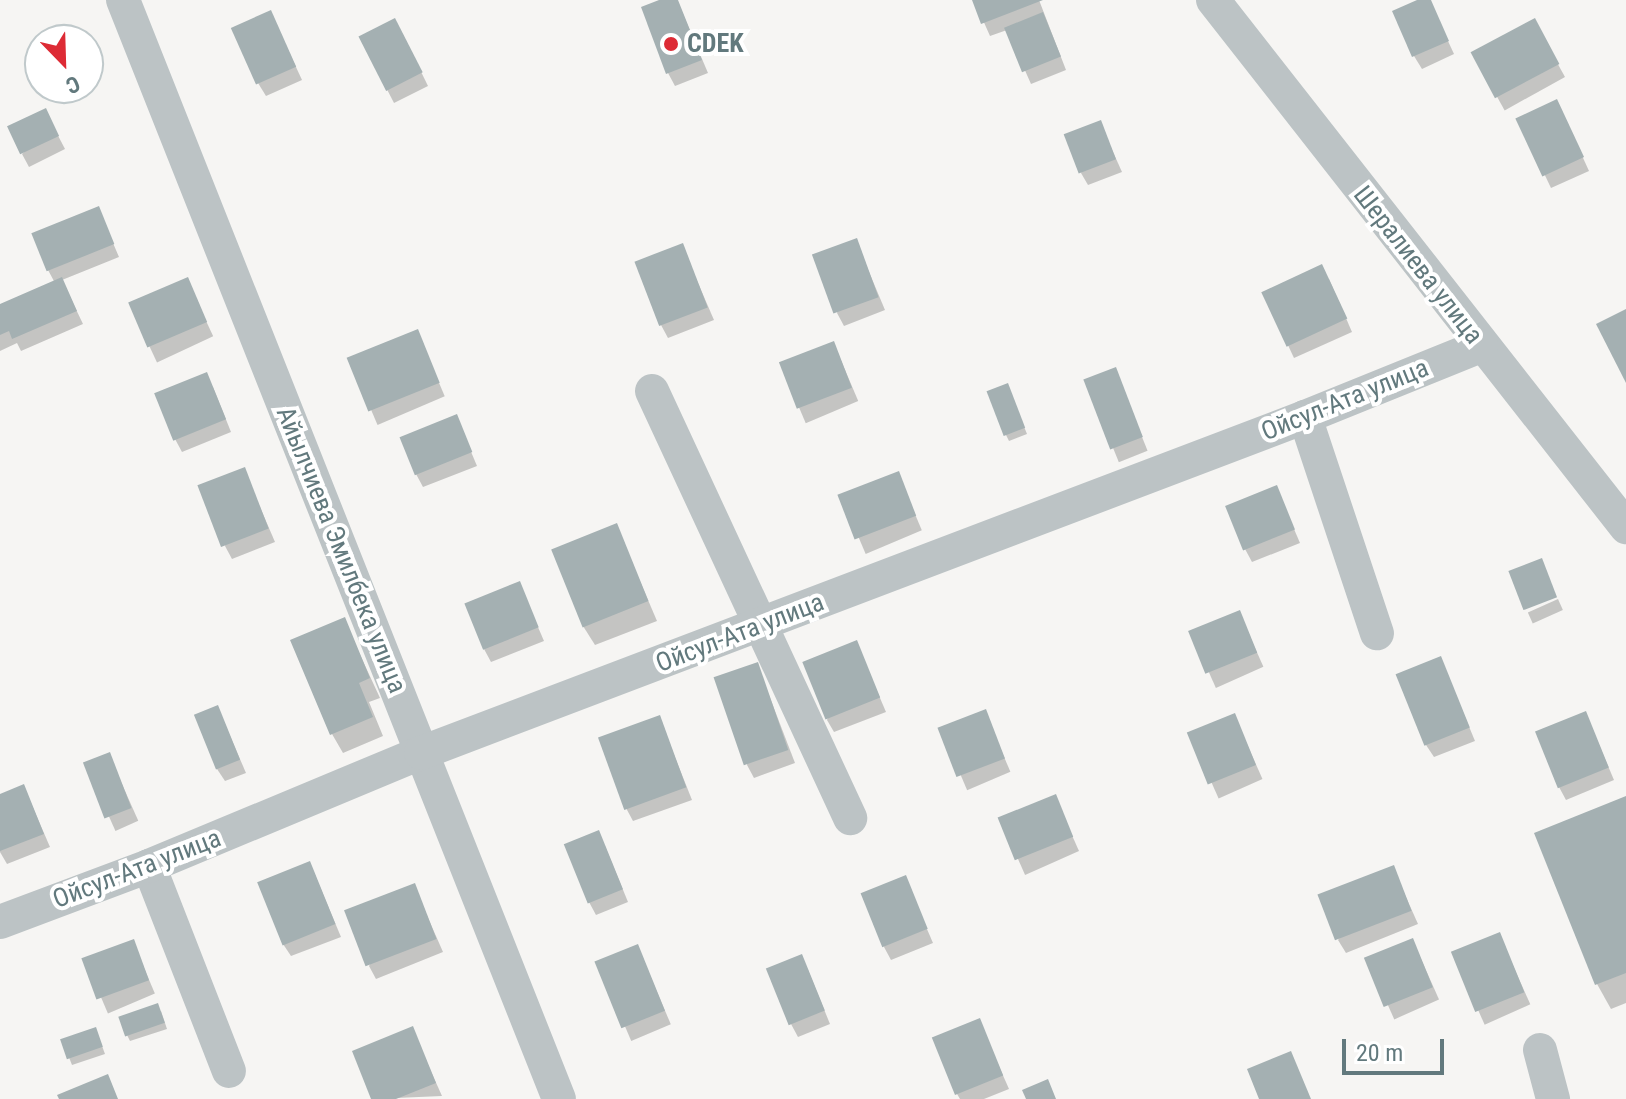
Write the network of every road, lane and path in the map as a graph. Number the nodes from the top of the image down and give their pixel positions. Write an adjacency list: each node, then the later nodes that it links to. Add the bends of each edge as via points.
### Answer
1 (123, 0): 9 (street, Айылчиева Эмилбека улица)
2 (1213, 0): 3 (street, Шералиева улица)
3 (1481, 346): 5 (street, Ойсул-Ата улица); 6 (street, Шералиева улица)
4 (652, 391): 7 (street)
5 (1305, 417): 7 (street, Ойсул-Ата улица); 8 (street)
6 (1626, 527)
7 (763, 625): 9 (street, Ойсул-Ата улица); 10 (street)
8 (1377, 633)
9 (421, 753): 11 (street, Ойсул-Ата улица); 15 (street, Айылчиева Эмилбека улица)
10 (850, 818)
11 (149, 866): 12 (street, Ойсул-Ата улица); 14 (street)
12 (0, 922)
13 (1540, 1050): 16 (street)
14 (229, 1071)
15 (559, 1099)
16 (1553, 1099)

